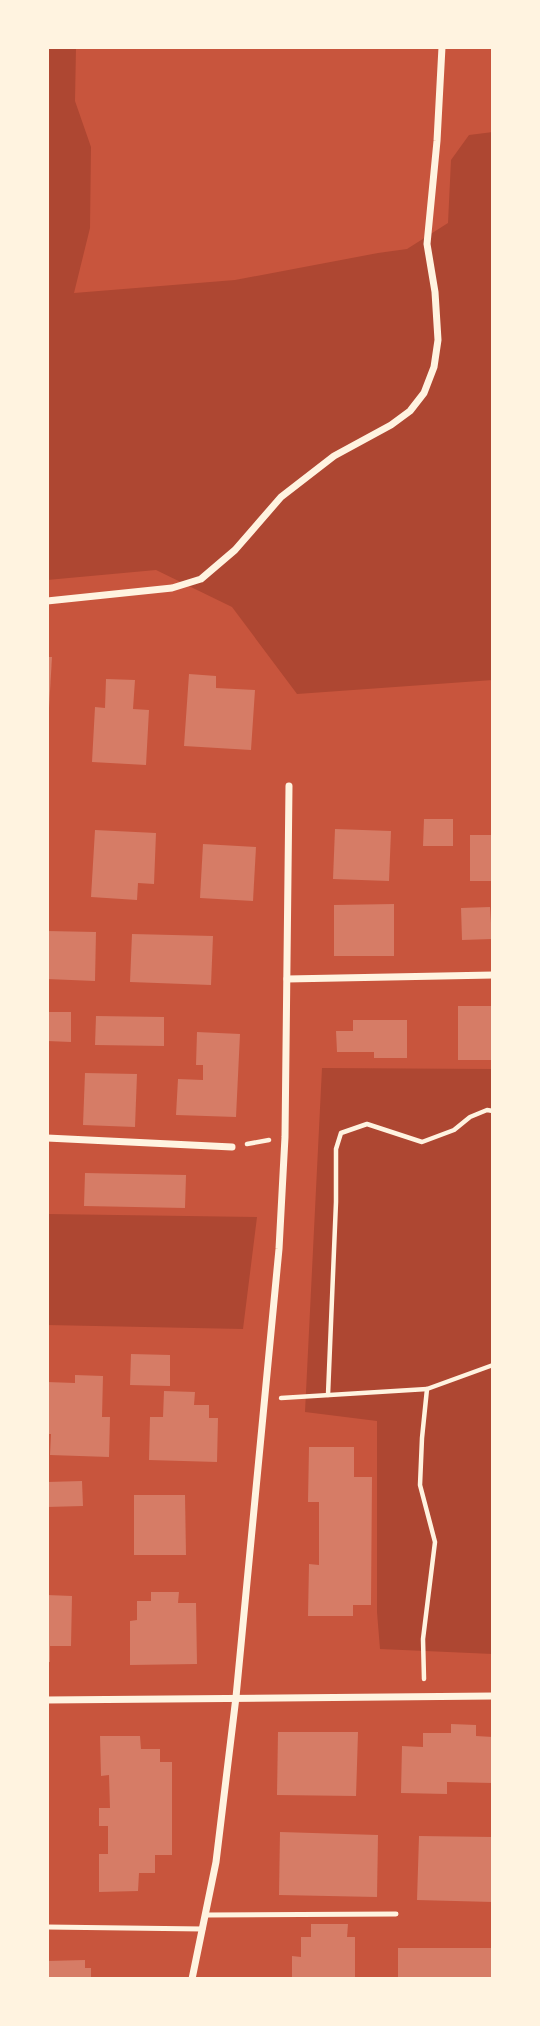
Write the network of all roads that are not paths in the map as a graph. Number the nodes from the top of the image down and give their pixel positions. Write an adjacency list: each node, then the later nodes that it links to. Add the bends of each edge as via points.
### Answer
1 (442, 47): 2 (street, via 427,244 438,340 424,393 401,418 334,456 281,497 235,550 201,579 172,588)
2 (49, 601)
3 (289, 786): 5 (street)
4 (493, 975): 5 (street)
5 (287, 979): 9 (street, via 279,1249)
6 (47, 1138): 7 (street)
7 (232, 1147)
8 (493, 1696): 9 (street)
9 (236, 1697): 10 (street); 12 (street)
10 (47, 1700)
11 (396, 1914): 12 (lane)
12 (206, 1915): 14 (street)
13 (47, 1927): 14 (lane)
14 (203, 1929): 15 (street)
15 (192, 1979)

